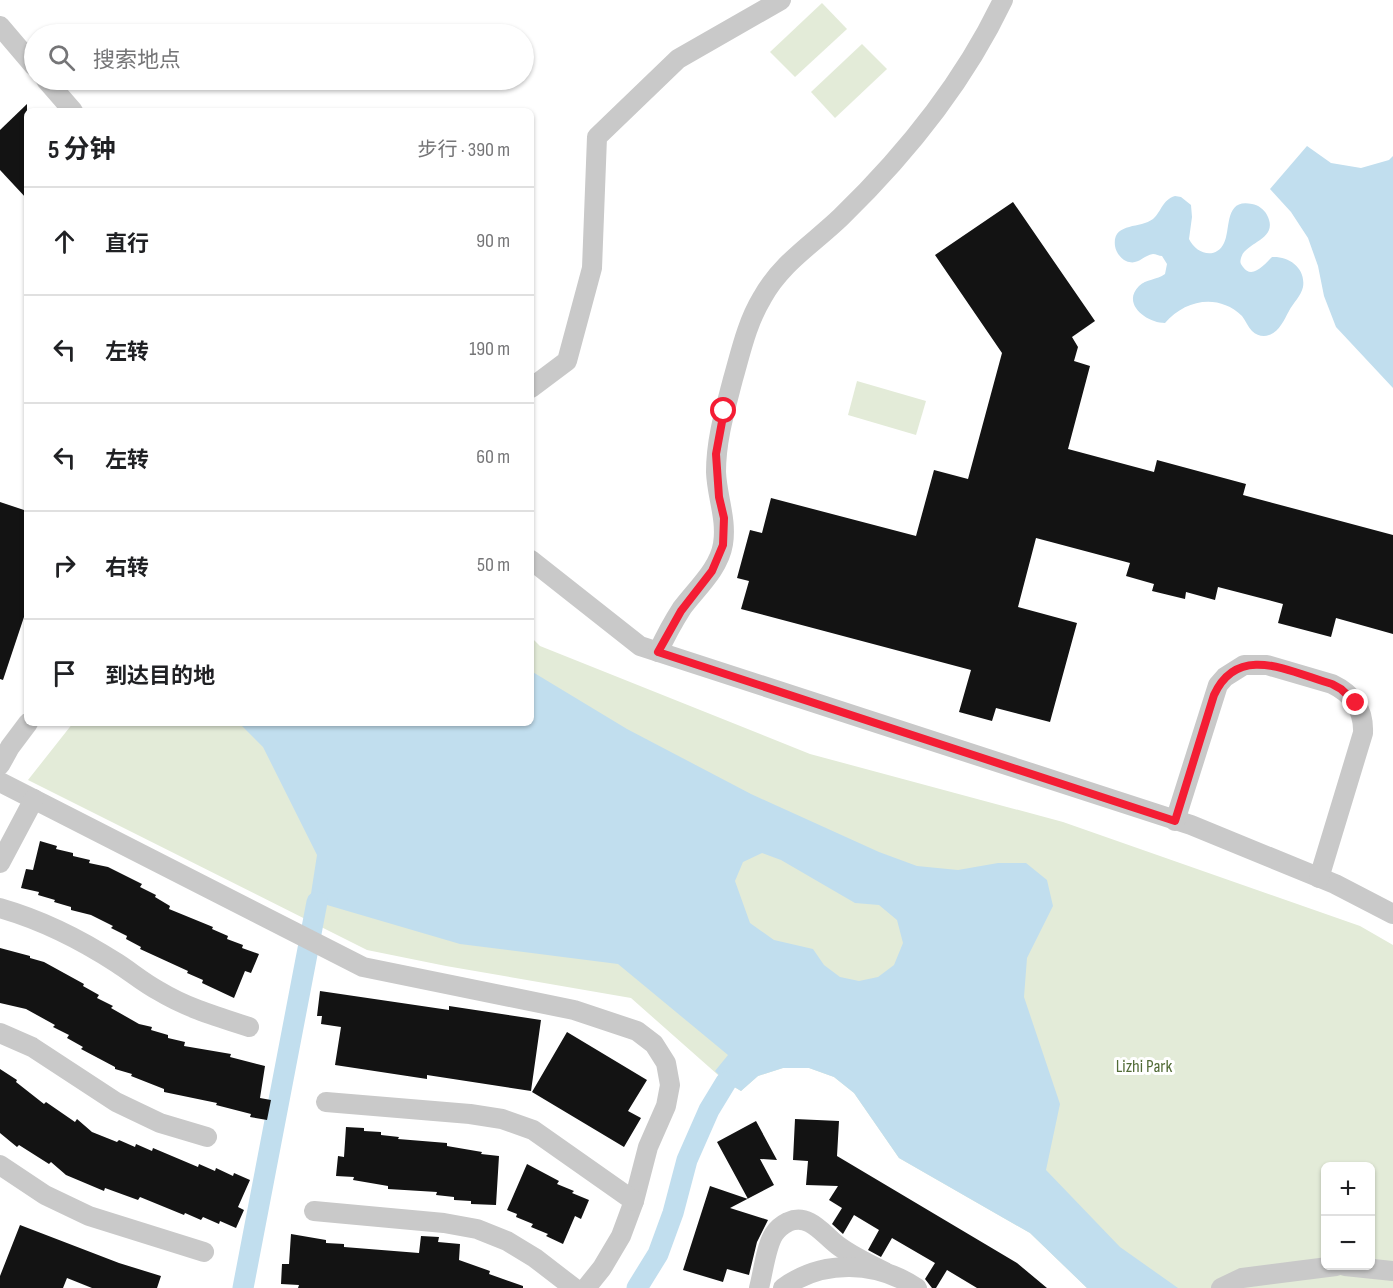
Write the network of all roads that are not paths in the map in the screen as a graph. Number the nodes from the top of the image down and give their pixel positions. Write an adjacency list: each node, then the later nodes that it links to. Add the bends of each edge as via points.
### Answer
1 (781, 0): 7 (street, via 678,59 597,137 592,268 567,361)
2 (1003, 0): 9 (street, via 950,90 898,158 840,218 788,263 762,296 746,335 719,432 716,475 724,518 723,545 712,571 681,611)
3 (0, 26): 4 (street)
4 (24, 54)
5 (55, 90): 6 (street)
6 (71, 108)
7 (534, 386)
8 (534, 562): 9 (street, via 640,646)
9 (658, 652): 15 (street)
10 (25, 726): 11 (street)
11 (5, 748): 12 (street)
12 (0, 765)
13 (0, 782): 14 (street)
14 (34, 799): 16 (street); 25 (street, via 363,967 573,1010 637,1031 654,1044 666,1063 670,1085)
15 (1175, 821): 17 (street); 17 (street, via 1214,695 1225,676 1244,665 1267,664 1332,684 1356,703 1363,733)
16 (0, 863)
17 (1319, 878): 19 (street)
18 (0, 908): 20 (street, via 74,937 158,991)
19 (1393, 914)
20 (249, 1027)
21 (0, 1033): 23 (street, via 32,1047 116,1102 160,1123)
22 (326, 1102): 25 (street, via 502,1119 533,1130)
23 (207, 1137)
24 (0, 1165): 27 (street, via 45,1195 89,1216)
25 (634, 1201): 33 (street, via 621,1236)
26 (314, 1211): 32 (street, via 477,1229 507,1241)
27 (204, 1252)
28 (1321, 1268): 37 (street, via 1242,1278)
29 (1375, 1269): 30 (street)
30 (1393, 1271)
31 (885, 1272): 34 (street, via 836,1245 816,1226 805,1220 792,1220 773,1235); 35 (street, via 854,1266 823,1269); 36 (street)
32 (574, 1288)
33 (586, 1288)
34 (759, 1288)
35 (783, 1288)
36 (917, 1288)
37 (1221, 1288)

